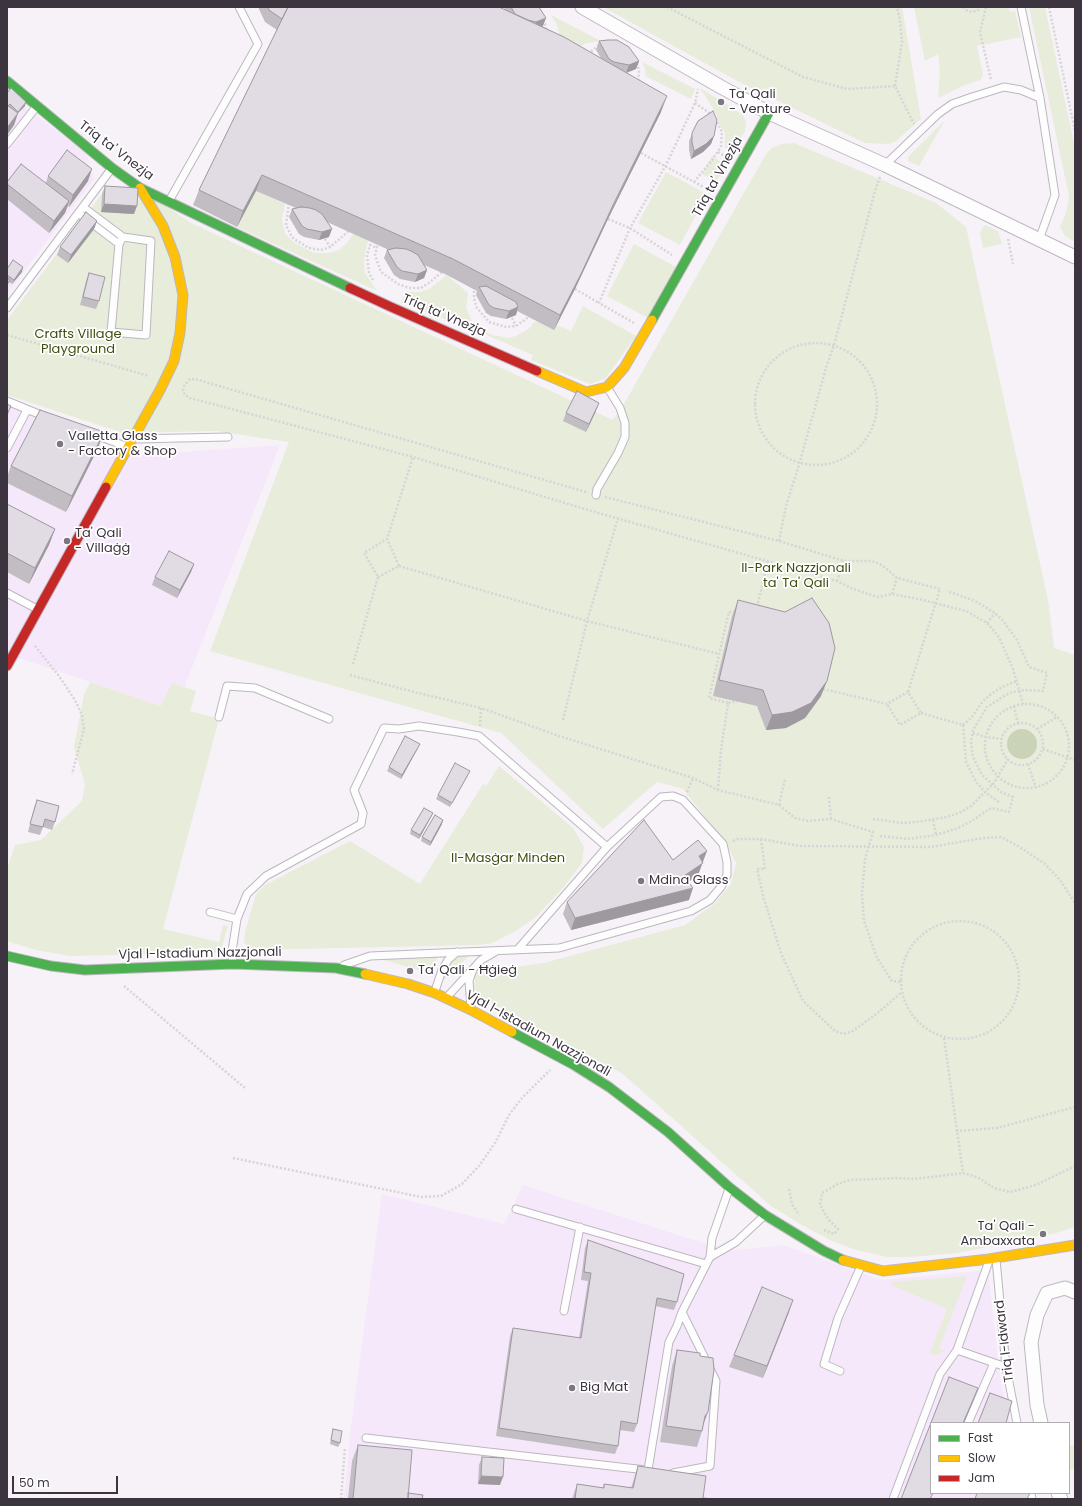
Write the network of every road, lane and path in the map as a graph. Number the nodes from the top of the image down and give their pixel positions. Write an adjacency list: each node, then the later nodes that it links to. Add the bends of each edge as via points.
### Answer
1 (239, 7): 35 (lane, via 258,44)
2 (582, 7): 15 (street)
3 (667, 7): 17 (path, via 803,78 847,89)
4 (897, 7): 17 (path, via 902,42)
5 (963, 7): 6 (path, via 972,12)
6 (980, 7)
7 (986, 7): 19 (path, via 980,32)
8 (1021, 7): 20 (lane)
9 (1049, 7): 24 (path)
10 (540, 14): 11 (path)
11 (546, 33)
12 (600, 44): 13 (path)
13 (585, 56)
14 (635, 60): 18 (path, via 639,71)
15 (702, 75): 21 (path); 23 (street)
16 (7, 82): 22 (street, Triq ta' Vnezja)
17 (895, 86): 25 (path)
18 (638, 88)
19 (993, 91): 20 (lane, via 1004,87 1021,90); 25 (lane, via 952,104)
20 (1040, 98): 45 (lane, via 1055,195)
21 (695, 103): 29 (path); 31 (path, via 718,122 722,140 718,152)
22 (37, 106): 26 (lane); 30 (street, Triq ta' Vnezja)
23 (769, 113): 28 (street); 33 (street, Triq ta' Vnezja)
24 (1075, 132)
25 (919, 133): 28 (lane)
26 (7, 144)
27 (641, 153): 29 (path)
28 (886, 165): 39 (street); 63 (path, via 875,191)
29 (666, 166): 31 (path); 41 (path)
30 (112, 168): 32 (street, Triq ta' Vnezja); 36 (lane)
31 (694, 182): 33 (path)
32 (140, 188): 35 (street, Triq ta' Vnezja); 71 (street, via 163,226 183,295 180,333 174,361)
33 (722, 198): 65 (street, Triq ta' Vnezja, via 624,368)
34 (290, 199): 47 (path, via 286,225 294,239 316,250)
35 (168, 202): 65 (street, Triq ta' Vnezja, via 219,222 391,307 586,392)
36 (83, 207): 37 (lane); 42 (lane)
37 (78, 213): 46 (lane); 57 (lane)
38 (608, 219): 41 (path)
39 (1009, 225): 45 (street); 51 (path, via 1006,234)
40 (353, 226): 47 (path)
41 (630, 228): 49 (path); 56 (path)
42 (123, 237): 46 (lane); 46 (lane, via 152,241 146,334 111,332)
43 (379, 238): 48 (path)
44 (325, 239): 47 (path)
45 (1039, 240): 50 (street)
46 (119, 244)
47 (330, 247)
48 (377, 248): 52 (path, via 375,255 381,272 394,282 409,288 421,288); 53 (path, via 370,245 367,263 369,273)
49 (666, 253)
50 (1075, 257)
51 (1013, 264)
52 (448, 267)
53 (378, 285)
54 (475, 285): 61 (path, via 476,308 489,322 506,328)
55 (575, 289): 56 (path)
56 (599, 303): 60 (path)
57 (7, 308)
58 (531, 315): 61 (path)
59 (512, 318): 61 (path)
60 (631, 321)
61 (516, 326)
62 (7, 335): 64 (path)
63 (834, 345): 74 (path); 74 (path, via 862,362 873,381 878,401 876,422 860,447 844,459 828,465); 74 (path, via 815,342 793,347 782,353 766,368 756,388 755,416 763,436 779,453)
64 (127, 369)
65 (607, 387): 75 (lane, via 620,408 625,423 625,437)
66 (7, 401): 67 (lane)
67 (28, 410): 68 (lane); 72 (lane)
68 (56, 420)
69 (85, 431): 71 (lane)
70 (228, 437): 71 (lane)
71 (131, 443): 89 (street)
72 (7, 448)
73 (413, 457): 77 (path)
74 (800, 465): 78 (path, via 786,506)
75 (596, 495)
76 (618, 518): 93 (path)
77 (387, 539): 81 (path); 82 (path, via 364,553)
78 (779, 541)
79 (768, 561): 90 (path)
80 (844, 561): 84 (path)
81 (399, 566): 82 (path); 93 (path)
82 (378, 576): 97 (path)
83 (897, 578): 87 (path)
84 (837, 581)
85 (947, 591): 91 (path, via 975,601)
86 (7, 593): 89 (lane)
87 (892, 594)
88 (936, 602): 102 (path)
89 (38, 610): 95 (street)
90 (756, 610)
91 (995, 614): 94 (path); 116 (path, via 1017,640 1029,667 1047,673 1043,691 1025,690 1004,696 987,707)
92 (741, 615): 96 (path, via 729,612)
93 (587, 620): 96 (path); 112 (path)
94 (987, 623)
95 (25, 634): 98 (street); 125 (path, via 60,676 82,715 84,729)
96 (719, 654): 104 (path, via 709,698)
97 (353, 664)
98 (7, 666)
99 (350, 674): 107 (path)
100 (1017, 681): 114 (path, via 1002,687 982,701 972,717)
101 (823, 689): 105 (path)
102 (908, 692): 105 (path); 108 (path)
103 (737, 701): 104 (path)
104 (728, 704): 131 (path)
105 (887, 704): 108 (path, via 900,725)
106 (1014, 706): 110 (path, via 1036,705); 113 (path); 118 (path, via 995,718 988,728)
107 (481, 708): 117 (path); 126 (path, via 559,736)
108 (921, 713): 114 (path)
109 (220, 717): 111 (lane, via 227,686 255,688)
110 (1057, 717): 115 (path); 121 (path, via 1068,737)
111 (329, 719)
112 (562, 720)
113 (1018, 724): 115 (path, via 1025,723); 119 (path, via 1008,729)
114 (963, 725): 132 (path, via 966,762 977,784)
115 (1037, 729): 120 (path, via 1043,742)
116 (973, 733): 118 (path); 129 (path, via 973,757 982,775)
117 (479, 736): 145 (lane); 149 (lane, via 419,726 384,728 354,790 363,813 360,824 266,876 247,894)
118 (986, 737): 119 (path); 127 (path, via 984,750 991,769)
119 (1002, 739): 122 (path, via 1002,750)
120 (1042, 749): 121 (path); 124 (path, via 1037,758)
121 (1067, 758): 123 (path); 130 (path, via 1053,780)
122 (1008, 759): 124 (path, via 1017,764); 127 (path)
123 (1075, 760)
124 (1028, 764): 130 (path)
125 (72, 774)
126 (693, 778): 131 (path); 134 (path)
127 (998, 778): 129 (path); 130 (path, via 1016,787)
128 (785, 779): 136 (path)
129 (992, 785): 132 (path); 140 (path, via 1013,797 1008,812 991,808 958,828)
130 (1036, 788)
131 (718, 790): 136 (path)
132 (985, 792): 135 (path); 139 (path, via 971,806 959,813)
133 (828, 797): 137 (path)
134 (683, 800): 143 (lane); 145 (lane, via 673,796 661,797)
135 (1000, 803)
136 (779, 805): 137 (path, via 795,818 808,821)
137 (831, 819): 144 (path, via 873,832)
138 (874, 819): 139 (path, via 903,823)
139 (933, 820): 140 (path)
140 (936, 835): 141 (path, via 908,839)
141 (880, 836)
142 (761, 839): 143 (path, via 738,839); 144 (path, via 800,846); 159 (path, via 765,870 757,869 764,899 781,953 803,1001 835,1031 844,1034 853,1031 880,1012)
143 (723, 844): 150 (lane, via 727,875 710,900 691,911 559,948)
144 (869, 847): 146 (path, via 932,847 1001,837 1044,864); 158 (path, via 865,859 862,894 864,921 877,958 892,981)
145 (607, 848): 150 (lane)
146 (1074, 898): 147 (path)
147 (1075, 903)
148 (210, 912): 149 (lane)
149 (237, 919): 154 (lane, via 232,951)
150 (518, 949): 151 (lane)
151 (496, 950): 152 (lane); 157 (lane)
152 (457, 952): 155 (lane, via 370,956); 160 (lane, via 442,970)
153 (7, 956): 156 (street, Vjal l-Istadium Nazzjonali, via 51,966 85,970)
154 (234, 964): 155 (street, Vjal l-Istadium Nazzjonali); 156 (street, Vjal l-Istadium Nazzjonali)
155 (336, 968): 160 (street, Vjal l-Istadium Nazzjonali, via 408,984)
156 (120, 969): 165 (path, via 120,983)
157 (473, 969): 161 (lane); 162 (lane, via 469,981)
158 (900, 982): 159 (path); 163 (path, via 903,962 912,945 926,931 944,923 964,921 983,926 1000,936 1012,952 1019,971 1019,990 1012,1009 1000,1025 983,1035 964,1040)
159 (902, 992): 163 (path, via 912,1016 932,1033)
160 (435, 994): 161 (street, Vjal l-Istadium Nazzjonali)
161 (446, 998): 162 (street, Vjal l-Istadium Nazzjonali)
162 (471, 1010): 164 (street, Vjal l-Istadium Nazzjonali)
163 (944, 1038): 167 (path)
164 (562, 1059): 168 (path, via 522,1098 479,1166 462,1184 440,1196 421,1197); 171 (street, Vjal l-Istadium Nazzjonali, via 638,1108 674,1136)
165 (245, 1088)
166 (1075, 1107): 167 (path, via 997,1128)
167 (956, 1131): 170 (path)
168 (233, 1158)
169 (1075, 1166): 170 (path, via 1036,1185 1010,1192 994,1188 977,1177)
170 (963, 1173): 177 (path, via 914,1180 850,1180 838,1184 822,1192 820,1205 838,1229 834,1234)
171 (729, 1187): 174 (street, Vjal l-Istadium Nazzjonali); 179 (lane, via 712,1238)
172 (789, 1190): 175 (path, via 798,1215)
173 (516, 1209): 176 (lane)
174 (765, 1215): 179 (lane, via 736,1242); 182 (street, Vjal l-Istadium Nazzjonali, via 824,1251 846,1262)
175 (805, 1219)
176 (580, 1227): 181 (lane); 184 (lane)
177 (818, 1227)
178 (1075, 1245): 180 (street, Vjal l-Istadium Nazzjonali)
179 (710, 1257): 181 (lane)
180 (992, 1259): 182 (street, Vjal l-Istadium Nazzjonali, via 883,1271); 186 (lane); 188 (lane, Triq l-Idward)
181 (706, 1264): 185 (lane)
182 (861, 1265): 189 (lane, via 838,1318 824,1364)
183 (1075, 1292): 192 (street, via 1065,1288 1047,1293 1036,1315 1031,1342)
184 (564, 1311)
185 (682, 1312): 193 (lane, via 669,1342 651,1471); 195 (lane, via 716,1381 710,1466 676,1474)
186 (957, 1350): 187 (lane); 197 (lane, via 940,1374)
187 (994, 1363): 188 (lane); 190 (lane)
188 (1006, 1367): 191 (lane, Triq l-Idward)
189 (840, 1371)
190 (968, 1422)
191 (1017, 1422)
192 (1041, 1422)
193 (366, 1438)
194 (345, 1447): 196 (path)
195 (669, 1473)
196 (341, 1499)
197 (893, 1499)

